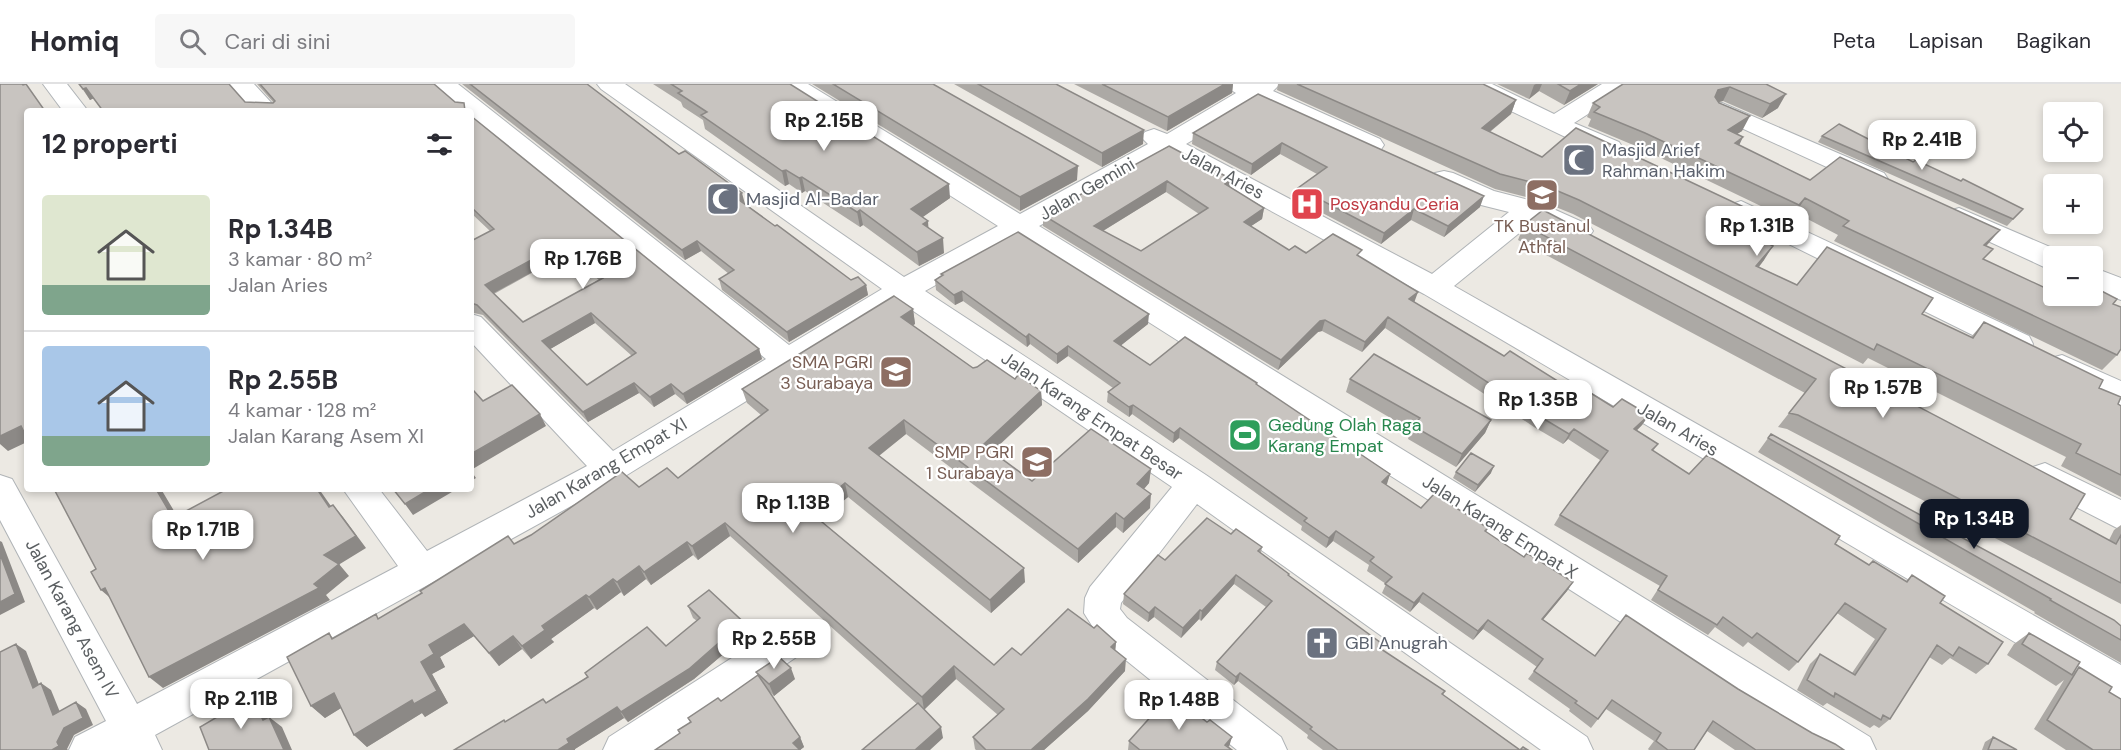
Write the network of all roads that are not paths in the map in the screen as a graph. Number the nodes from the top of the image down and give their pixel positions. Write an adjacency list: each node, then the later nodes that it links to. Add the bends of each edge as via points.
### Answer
1 (55, 84): 9 (street)
2 (241, 84): 10 (street)
3 (443, 84): 11 (street)
4 (609, 84): 29 (street, Jalan Karang Empat Besar)
5 (791, 84): 24 (street, Jalan Karang Empat X)
6 (1473, 84): 14 (street)
7 (1619, 84): 14 (street)
8 (1254, 87): 16 (street, Jalan Gemini); 17 (street)
9 (74, 108)
10 (264, 108)
11 (473, 108)
12 (474, 109): 32 (street)
13 (1722, 110): 20 (street)
14 (1555, 124): 18 (street)
15 (1131, 125): 16 (street, Jalan Aries)
16 (1168, 144): 24 (street, Jalan Gemini, via 1091,174); 28 (street, Jalan Aries)
17 (1388, 153)
18 (1634, 158)
19 (1420, 168): 23 (street, via 1486,198)
20 (1893, 187)
21 (1714, 197): 33 (street)
22 (1936, 207): 26 (street)
23 (1531, 209): 25 (street); 28 (street)
24 (1022, 226): 29 (street, Jalan Gemini); 48 (street, Jalan Karang Empat X)
25 (1604, 244)
26 (2043, 255)
27 (2103, 282): 30 (street)
28 (1434, 287): 42 (street, Jalan Aries)
29 (903, 290): 32 (street, Jalan Karang Empat XI); 36 (street, Jalan Karang Empat Besar)
30 (2121, 290)
31 (474, 327): 35 (street)
32 (788, 360): 35 (street, Jalan Karang Empat XI)
33 (2121, 395)
34 (2016, 461): 39 (street)
35 (610, 469): 40 (street, Jalan Karang Empat XI)
36 (1194, 484): 46 (street, via 1103,598 1102,613 1114,629); 47 (street, Jalan Karang Empat Besar)
37 (0, 488): 43 (street, Jalan Karang Asem IV)
38 (362, 492): 40 (street)
39 (2121, 516)
40 (421, 570): 43 (street, Jalan Karang Empat XI)
41 (785, 644): 45 (street)
42 (2119, 679)
43 (136, 738): 44 (street, Jalan Karang Empat XI)
44 (89, 750)
45 (623, 750)
46 (1267, 750)
47 (1573, 750)
48 (1856, 750)

